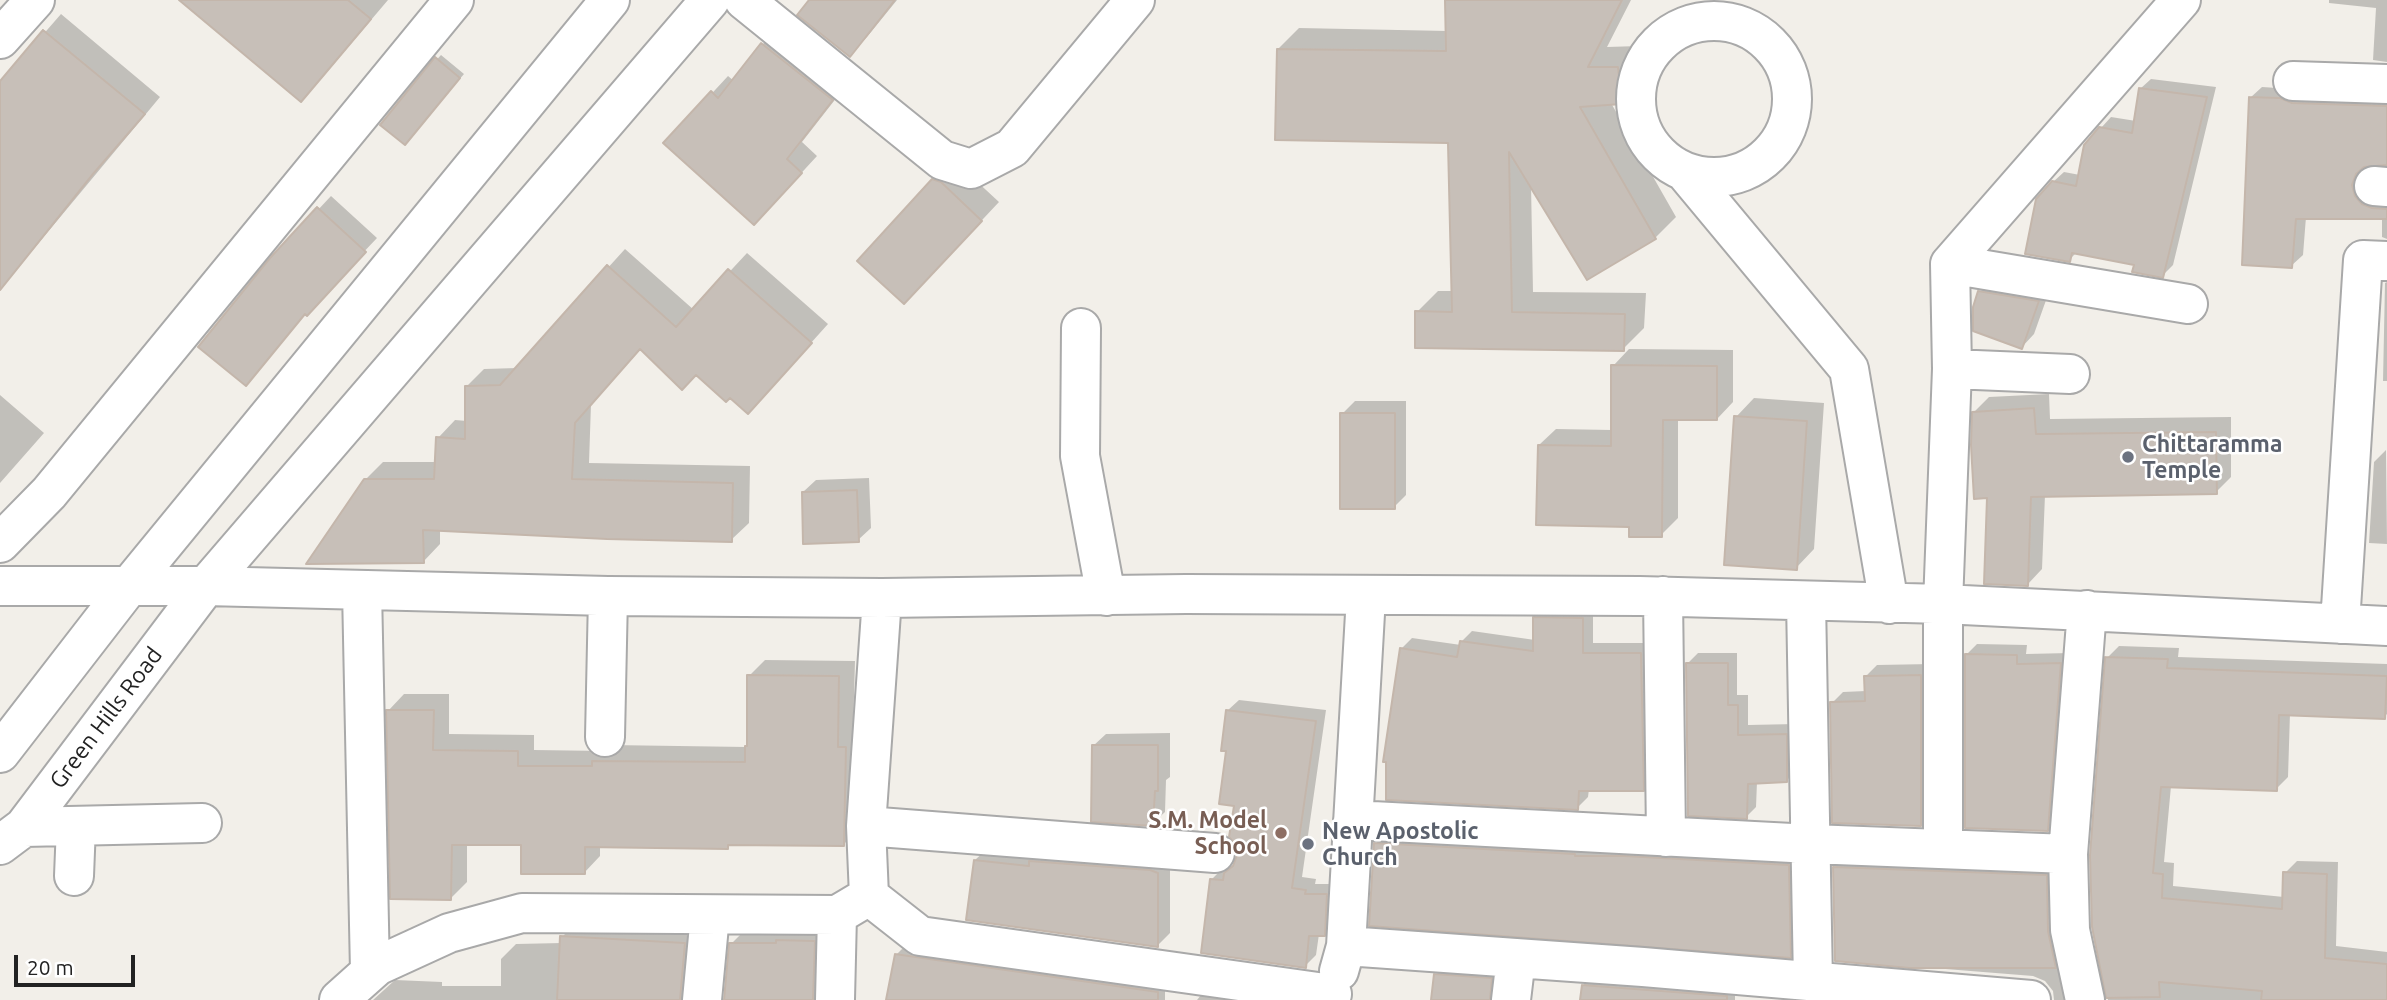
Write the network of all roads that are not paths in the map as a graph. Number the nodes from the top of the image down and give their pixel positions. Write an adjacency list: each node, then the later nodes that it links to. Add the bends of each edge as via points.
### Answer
1 (35, 0): 9 (street)
2 (454, 0): 19 (street, via 49,493)
3 (610, 0): 20 (street)
4 (710, 0): 22 (street, Green Hills Road)
5 (744, 0): 6 (street, via 942,160 971,169 1012,148)
6 (1135, 0)
7 (2181, 0): 14 (street)
8 (1675, 16): 12 (street, via 1641,69 1635,93 1637,118 1647,141 1664,160); 12 (street, via 1699,22 1726,21 1751,30 1773,47 1787,69 1793,95 1790,122 1777,146 1758,164 1735,175)
9 (0, 39)
10 (2293, 82): 11 (street)
11 (2387, 84)
12 (1685, 172): 30 (street, via 1849,369)
13 (2387, 261): 33 (street, via 2363,260)
14 (1950, 264): 15 (street); 17 (street)
15 (2188, 304)
16 (1081, 328): 25 (street, via 1080,456)
17 (1952, 369): 18 (street); 31 (street)
18 (2070, 374)
19 (0, 542)
20 (130, 585): 21 (street); 22 (street); 36 (street)
21 (0, 586)
22 (206, 586): 23 (street); 40 (street, Green Hills Road)
23 (362, 590): 24 (street); 51 (street)
24 (608, 596): 28 (street); 35 (street)
25 (1106, 596): 26 (street); 28 (street)
26 (1366, 596): 27 (street); 37 (street)
27 (1662, 596): 29 (street); 41 (street)
28 (882, 598): 39 (street)
29 (1806, 601): 30 (street); 42 (street)
30 (1889, 604): 31 (street)
31 (1943, 604): 32 (street); 43 (street)
32 (2087, 610): 33 (street); 45 (street)
33 (2340, 624): 34 (street)
34 (2387, 625)
35 (605, 737)
36 (0, 753)
37 (1353, 820): 41 (street); 49 (street)
38 (202, 823): 40 (street, via 80,849)
39 (866, 826): 44 (street); 46 (street)
40 (12, 836)
41 (1666, 837): 42 (street)
42 (1811, 844): 43 (street); 52 (street)
43 (1943, 849): 45 (street)
44 (1215, 853)
45 (2068, 854): 61 (street, via 2070,930)
46 (869, 896): 48 (street); 55 (street, via 920,936)
47 (710, 915): 48 (street); 51 (street, via 522,913 449,933); 57 (street)
48 (837, 915): 58 (street)
49 (1346, 946): 50 (street); 55 (street)
50 (1516, 958): 53 (street); 59 (street)
51 (370, 972): 56 (street)
52 (1813, 982): 54 (street); 60 (street)
53 (1641, 983): 54 (street)
54 (1767, 989)
55 (1332, 997)
56 (339, 1000)
57 (702, 1000)
58 (835, 1000)
59 (1511, 1000)
60 (2031, 1000)
61 (2085, 1000)

